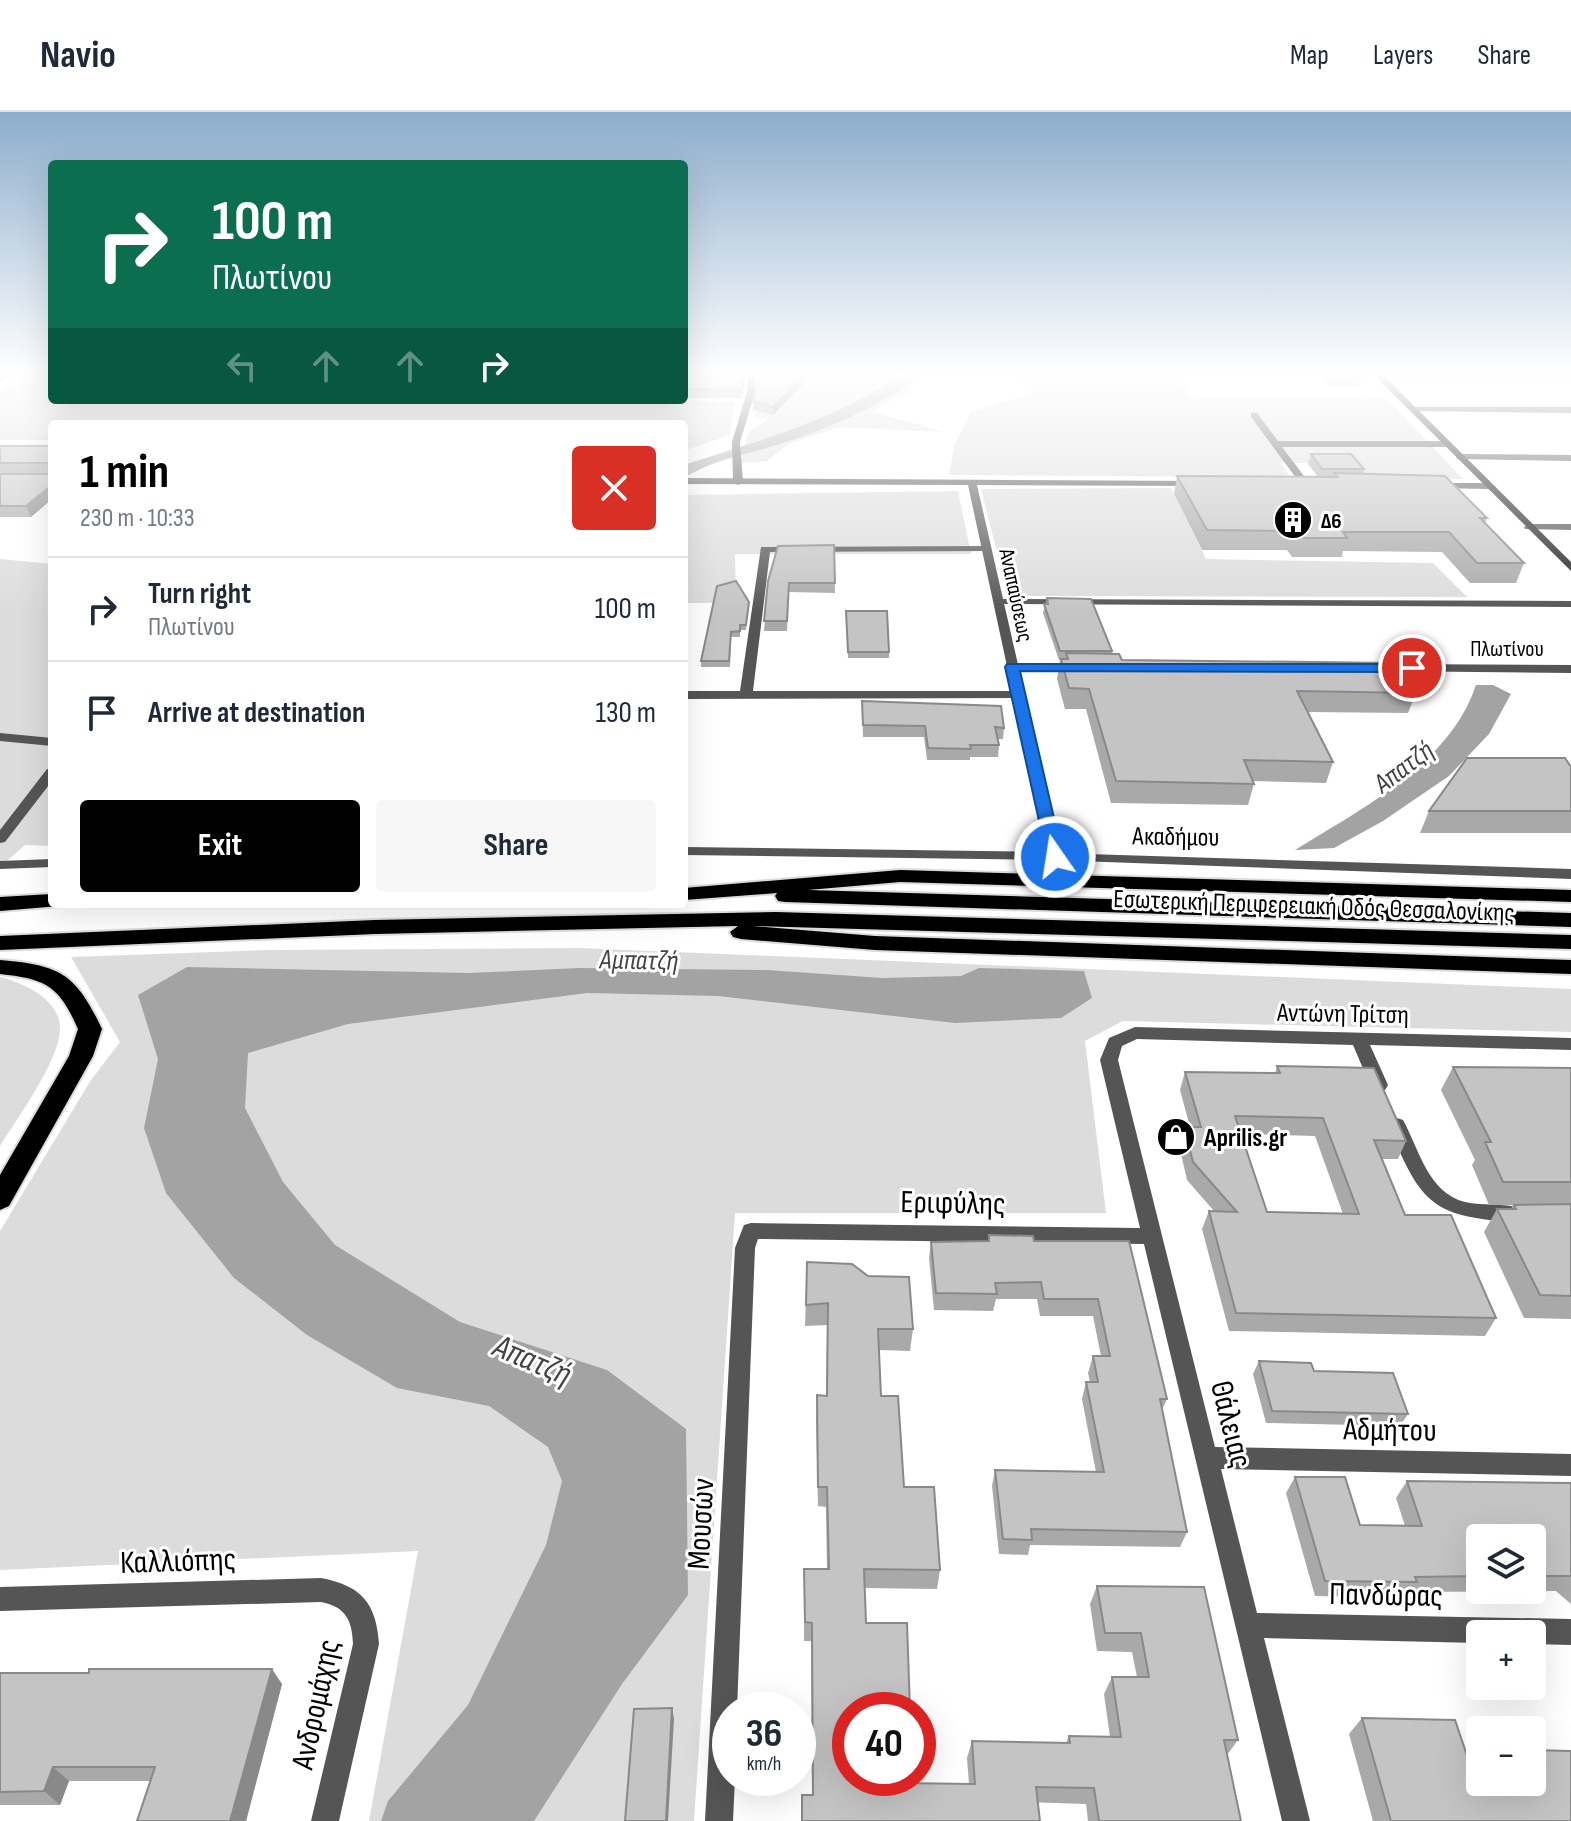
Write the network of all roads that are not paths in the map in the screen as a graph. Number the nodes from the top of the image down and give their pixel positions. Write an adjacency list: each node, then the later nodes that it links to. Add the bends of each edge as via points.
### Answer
1 (737, 455): 7 (street)
2 (1285, 455): 11 (street)
3 (1458, 455): 4 (main road)
4 (1460, 457): 5 (street); 14 (main road)
5 (1571, 458)
6 (688, 481): 7 (street)
7 (738, 482): 8 (street)
8 (972, 482): 9 (street); 17 (street, Αναπαύσεως)
9 (1200, 483)
10 (1290, 484): 11 (street)
11 (1305, 484): 12 (street)
12 (1320, 484)
13 (1427, 485): 14 (street)
14 (1489, 486): 15 (main road)
15 (1529, 527): 16 (street); 18 (main road)
16 (1571, 527)
17 (986, 549): 19 (street, Αναπαύσεως); 27 (street, via 765,549)
18 (1571, 567)
19 (998, 602): 20 (street); 21 (street, Αναπαύσεως)
20 (1571, 604)
21 (1012, 667): 22 (street); 26 (street, Αναπαύσεως)
22 (1091, 667)
23 (1368, 668): 24 (street, Πλωτίνου)
24 (1571, 669)
25 (688, 695): 27 (street)
26 (1017, 695): 27 (street); 33 (street, Αναπαύσεως)
27 (746, 696)
28 (0, 737): 29 (street)
29 (48, 742)
30 (48, 777): 31 (street)
31 (0, 839)
32 (688, 851): 33 (street, Ακαδήμου)
33 (1055, 857): 36 (street, Ακαδήμου)
34 (48, 863): 35 (street)
35 (0, 865)
36 (1571, 874)
37 (688, 894): 39 (highway, via 900,876)
38 (688, 894): 43 (highway, Εσωτερική Περιφερειακή Οδός Θεσσαλονίκης)
39 (1571, 896)
40 (48, 901): 41 (highway)
41 (0, 902)
42 (612, 920): 44 (highway, Εσωτερική Περιφερειακή Οδός Θεσσαλονίκης, via 973,923); 45 (highway, Εσωτερική Περιφερειακή Οδός Θεσσαλονίκης); 47 (highway, via 875,943)
43 (1571, 920)
44 (1571, 942)
45 (0, 943)
46 (0, 967): 51 (highway, via 40,973 62,985 76,997 90,1029 81,1056)
47 (1571, 967)
48 (1359, 1039): 49 (street, Αντώνη Τρίτση, via 1135,1033); 50 (street, Αντώνη Τρίτση); 52 (street, via 1422,1182 1443,1204 1474,1213)
49 (1115, 1042): 54 (street, Θάλειας, via 1109,1060)
50 (1571, 1044)
51 (0, 1199)
52 (1530, 1215)
53 (751, 1231): 54 (street, Εριφύλης); 62 (street, Μουσών, via 745,1248)
54 (1153, 1236): 55 (street, Θάλειας)
55 (1208, 1458): 56 (street, Αδμήτου); 59 (street, Θάλειας)
56 (1571, 1465)
57 (0, 1599): 58 (street, Καλλιόπης, via 321,1590)
58 (354, 1602): 61 (street, Ανδρομάχης, via 366,1644)
59 (1248, 1625): 60 (street, Πανδώρας); 63 (street, Θάλειας)
60 (1571, 1632)
61 (325, 1821)
62 (719, 1821)
63 (1296, 1821)

